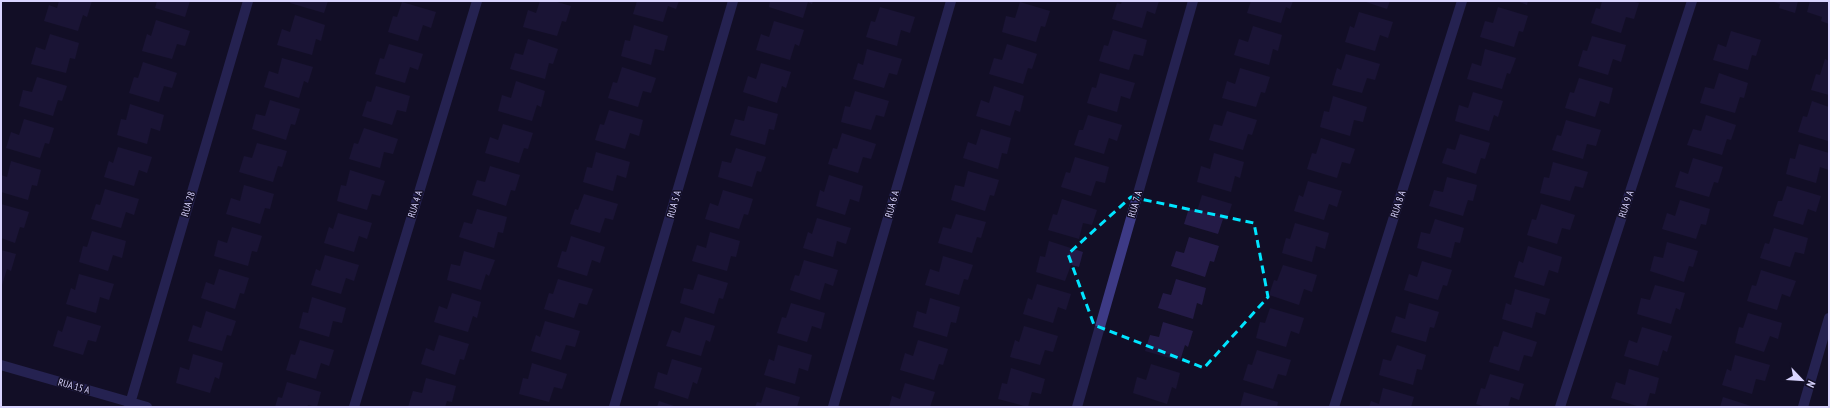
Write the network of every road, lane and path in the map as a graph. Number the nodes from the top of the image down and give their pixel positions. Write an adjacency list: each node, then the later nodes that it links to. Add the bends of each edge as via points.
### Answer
1 (248, 1): 10 (street, RUA 28)
2 (477, 1): 12 (street, RUA 4 A)
3 (733, 1): 13 (street, RUA 5 A)
4 (950, 1): 14 (street, RUA 6 A)
5 (1193, 1): 15 (street, RUA 7 A)
6 (1462, 1): 16 (street, RUA 8 A)
7 (1692, 1): 17 (street, RUA 9 A)
8 (1829, 318): 18 (street)
9 (1, 365): 10 (street, RUA 15 A)
10 (130, 404): 11 (street, RUA 15 A)
11 (148, 407)
12 (354, 407)
13 (614, 407)
14 (833, 407)
15 (1077, 407)
16 (1334, 407)
17 (1560, 407)
18 (1803, 407)

